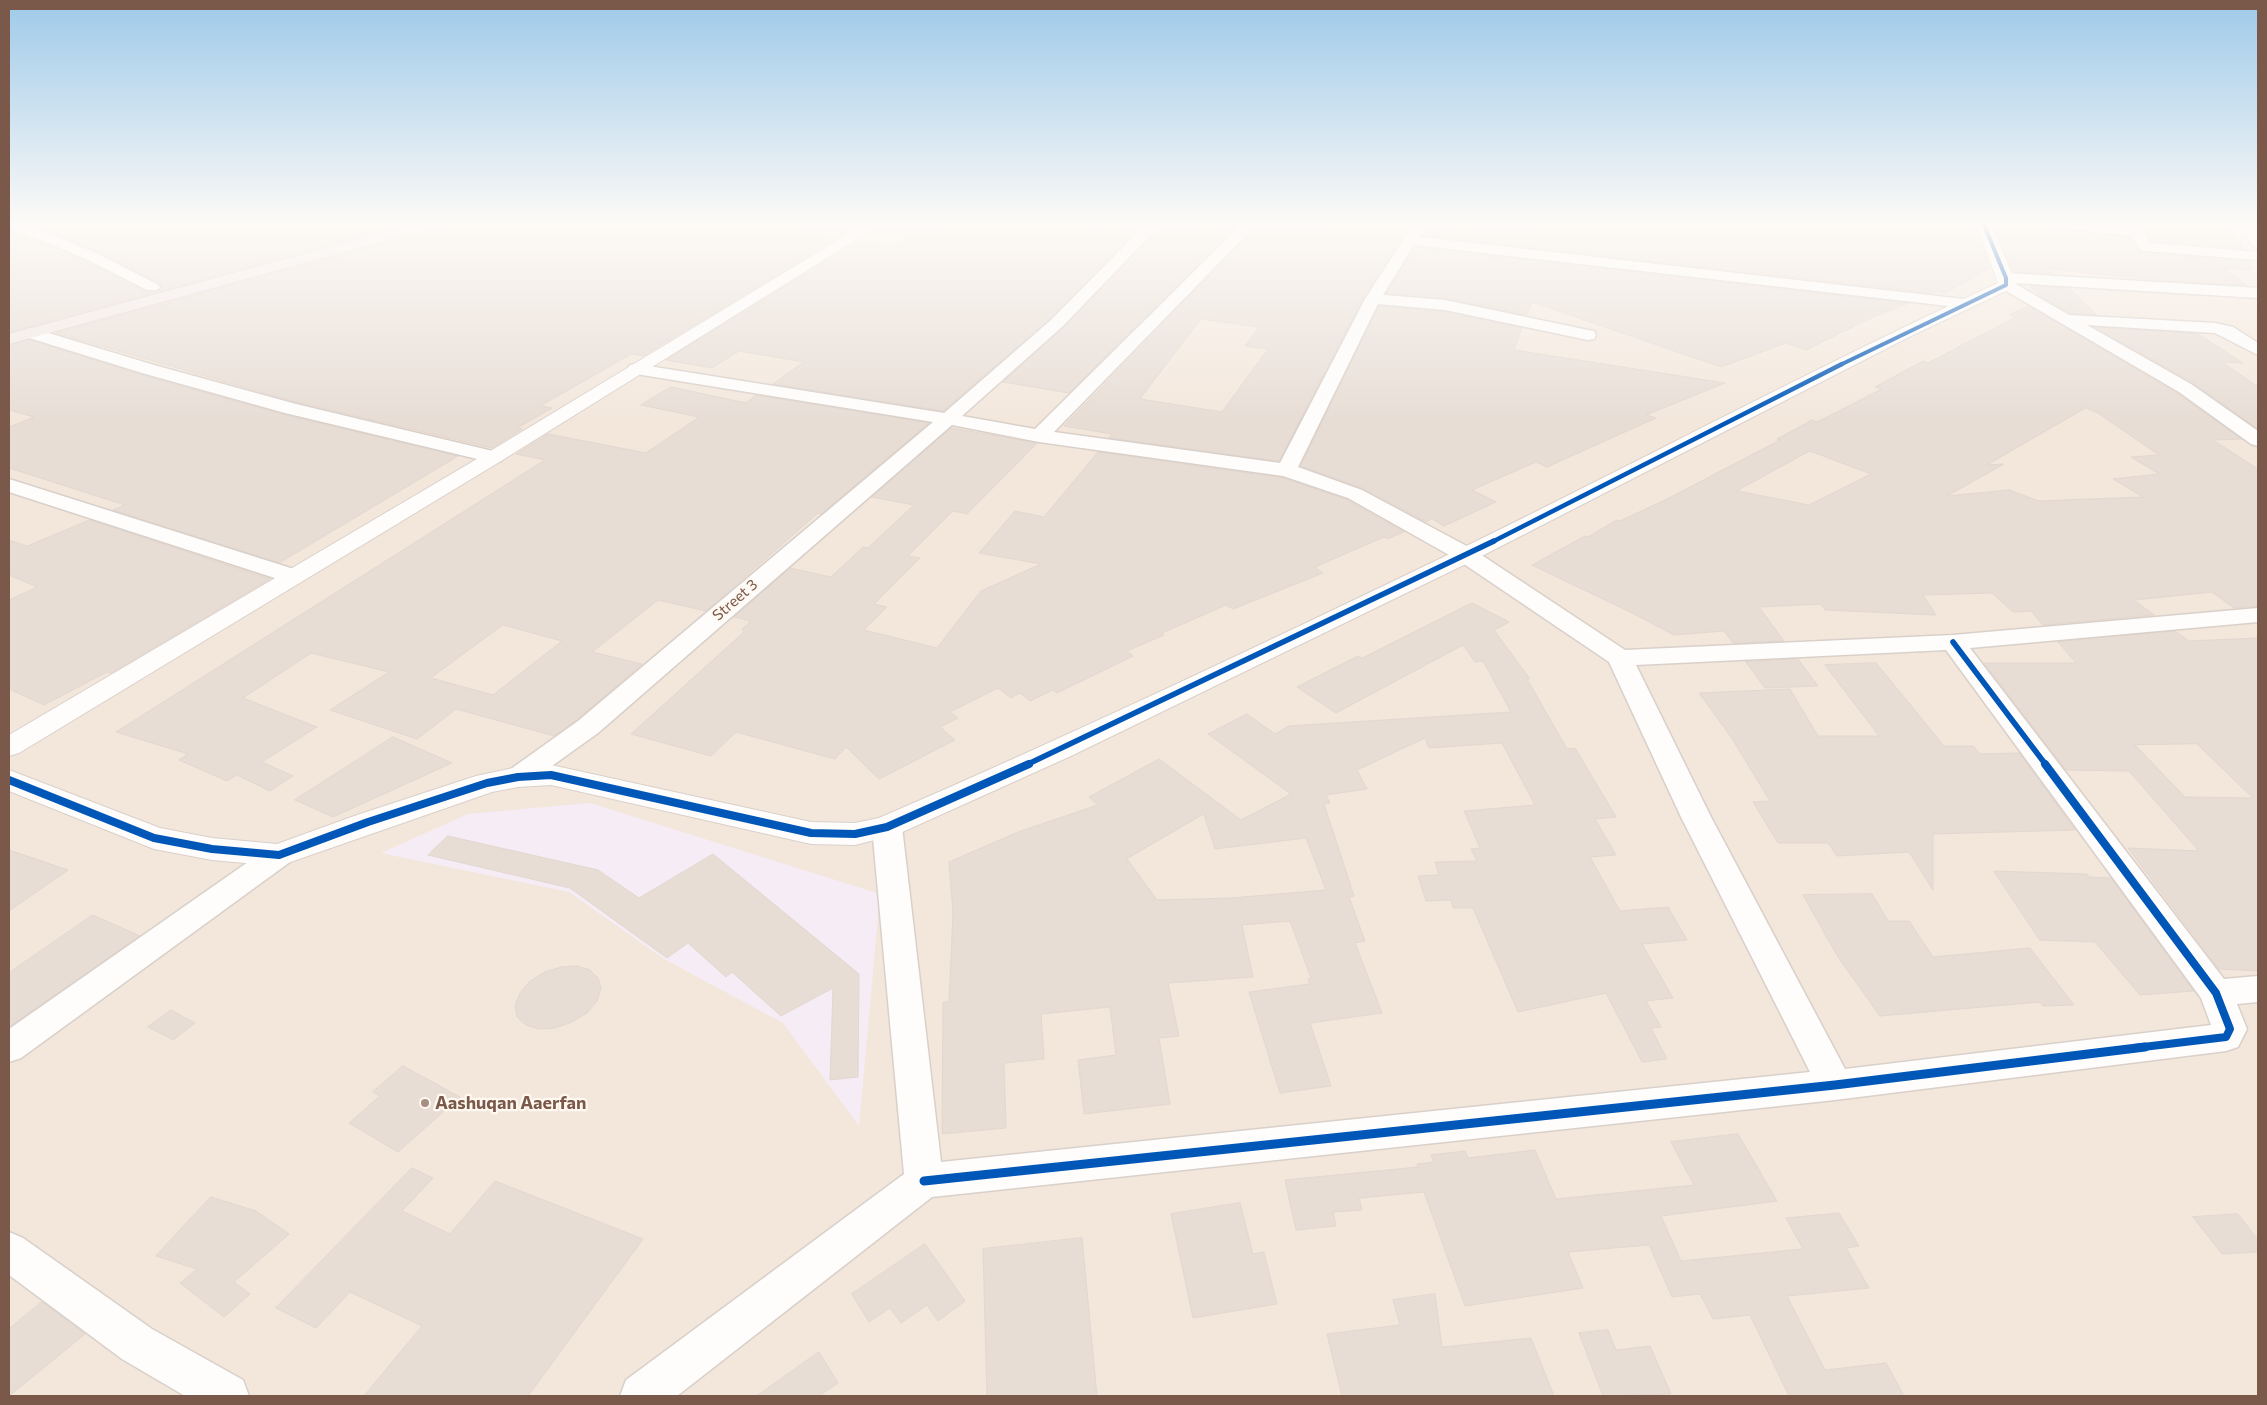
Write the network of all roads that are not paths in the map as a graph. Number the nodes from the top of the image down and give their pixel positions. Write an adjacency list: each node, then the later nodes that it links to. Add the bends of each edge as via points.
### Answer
1 (139, 291): 17 (highway)
2 (187, 291): 18 (highway)
3 (765, 291): 22 (street)
4 (1089, 291): 23 (street, Street 3, via 1057,323)
5 (1184, 291): 24 (street)
6 (1378, 291): 13 (street)
7 (1856, 291): 14 (street)
8 (1989, 291): 14 (street)
9 (2022, 291): 16 (street)
10 (2216, 291): 11 (street)
11 (2225, 291): 12 (street); 15 (street)
12 (2258, 293)
13 (1373, 299): 19 (street, via 1445,305); 27 (street)
14 (1966, 303): 29 (street)
15 (2258, 308)
16 (2066, 318): 21 (street, via 2215,328); 25 (street, via 2185,388)
17 (9, 326)
18 (32, 333): 20 (highway); 26 (street, via 292,409)
19 (1588, 335)
20 (9, 339)
21 (2258, 350)
22 (636, 369): 23 (street); 26 (street)
23 (948, 419): 24 (street); 35 (street, Street 3, via 588,727)
24 (1039, 436): 27 (street)
25 (2258, 440)
26 (494, 457): 30 (street)
27 (1287, 470): 29 (street, via 1355,494)
28 (9, 485): 30 (street)
29 (1466, 556): 33 (street); 37 (street, via 1070,745)
30 (292, 576): 34 (street)
31 (2258, 615): 32 (street)
32 (1953, 642): 33 (street); 40 (street)
33 (1620, 658): 42 (street, via 1696,817)
34 (9, 747)
35 (518, 777): 37 (street, via 551,775 585,781 811,833 855,834); 38 (street, via 487,783 395,813)
36 (9, 780): 38 (street, via 154,838 212,849)
37 (887, 827): 43 (street)
38 (279, 855): 41 (street)
39 (2258, 989): 40 (street)
40 (2216, 993): 42 (street, via 2230,1029 2226,1037)
41 (9, 1048)
42 (1835, 1085): 43 (street)
43 (924, 1181): 46 (street)
44 (9, 1251): 45 (street, via 137,1344)
45 (227, 1396)
46 (642, 1396)

